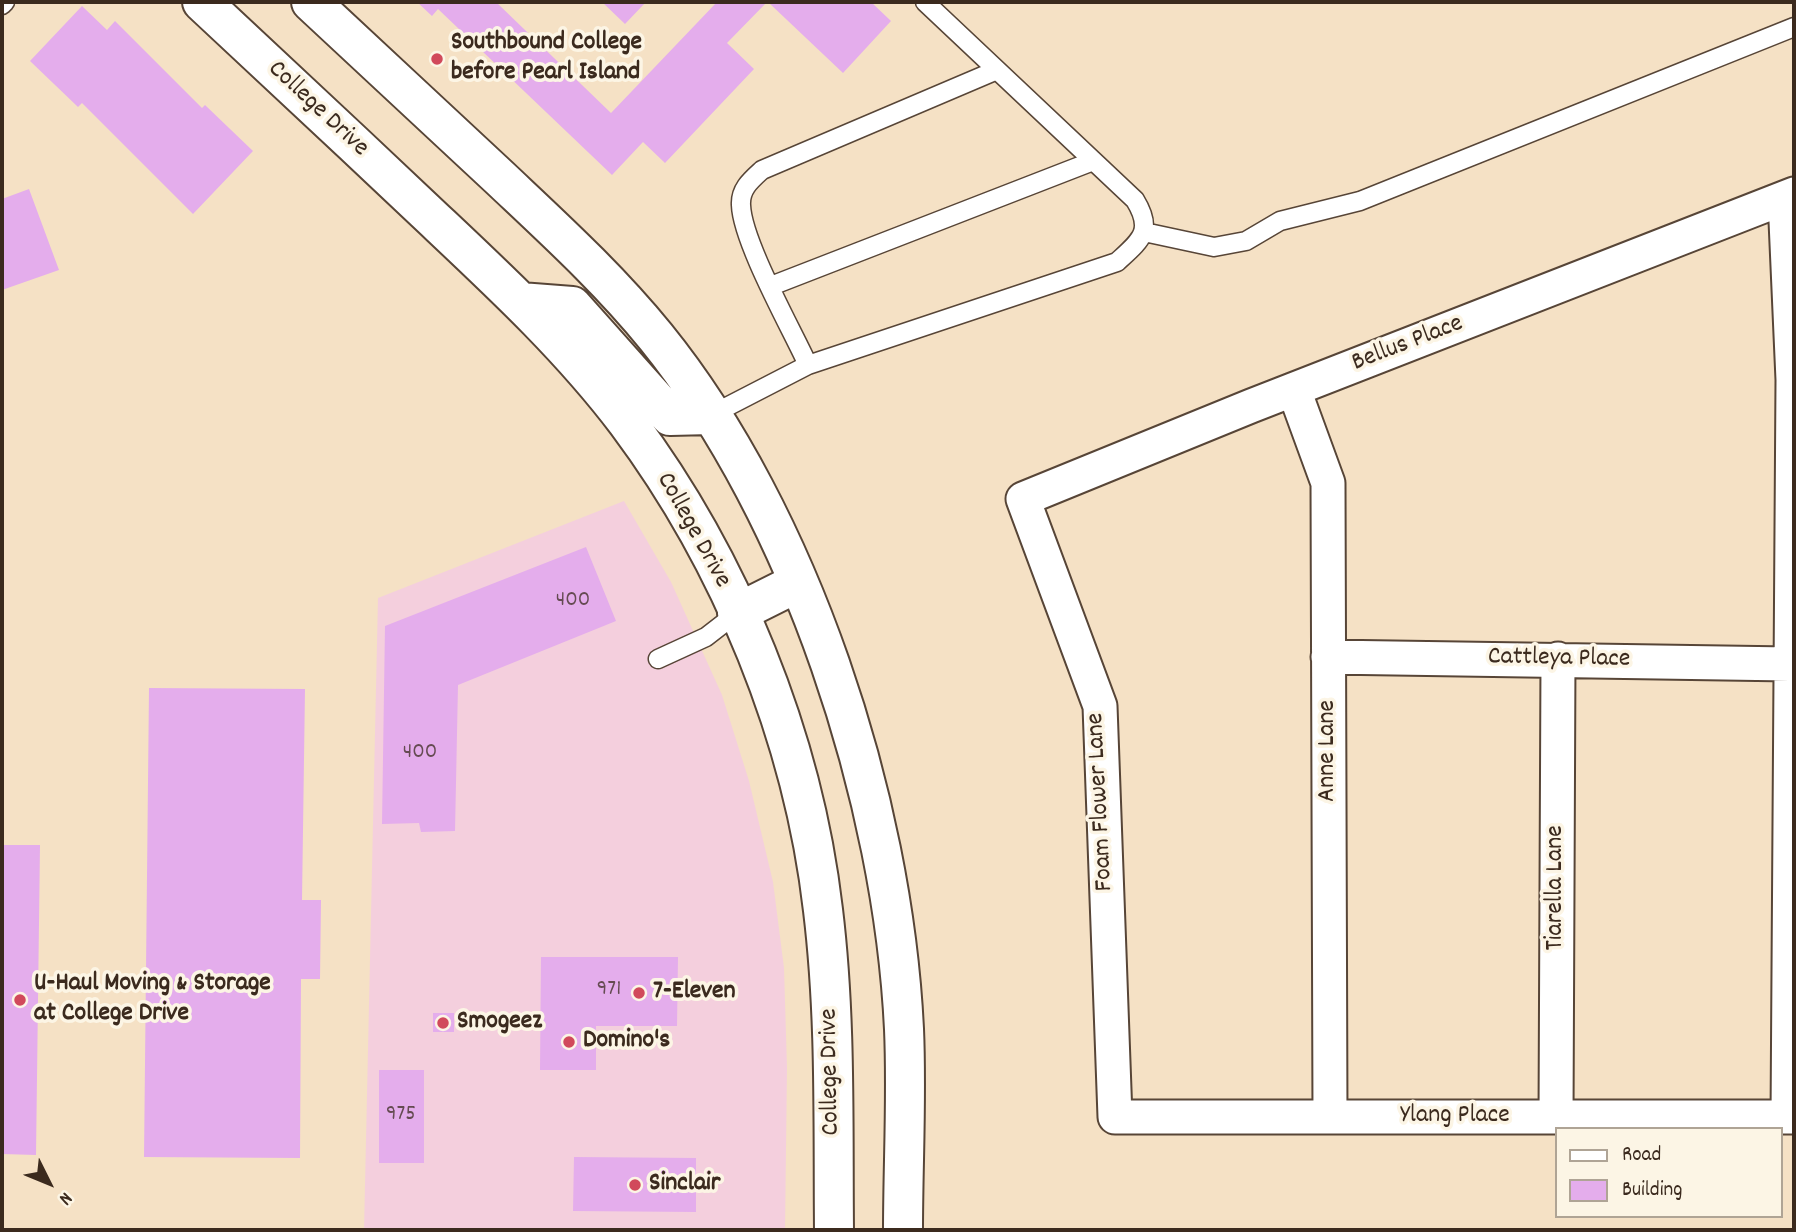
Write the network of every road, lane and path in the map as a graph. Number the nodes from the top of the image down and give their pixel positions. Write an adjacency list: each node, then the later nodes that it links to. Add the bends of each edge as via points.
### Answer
1 (202, 2): 10 (main road, College Drive)
2 (311, 2): 13 (main road, via 606,278 656,337)
3 (925, 2): 5 (lane)
4 (1794, 27): 8 (lane, via 1360,201 1280,221 1246,241 1214,247)
5 (997, 69): 6 (lane); 9 (lane, via 754,177 740,203 745,229)
6 (1093, 161): 8 (lane, via 1135,200 1146,218); 9 (lane)
7 (1790, 196): 12 (street, Bellus Place); 15 (street)
8 (1144, 232): 11 (lane, via 1117,262)
9 (771, 286): 11 (lane)
10 (520, 302): 13 (main road, via 572,306 670,416); 17 (main road, College Drive, via 627,422 684,510)
11 (808, 365): 13 (lane)
12 (1294, 390): 14 (street, Bellus Place); 18 (street, Anne Lane, via 1328,483)
13 (711, 415): 16 (main road)
14 (1023, 499): 24 (street, Foam Flower Lane, via 1100,706)
15 (1793, 502): 21 (street)
16 (797, 583): 17 (main road); 28 (main road, via 857,750 888,888 904,1031)
17 (737, 613): 19 (lane, via 706,637); 27 (main road, College Drive, via 781,721 823,908 833,1021)
18 (1328, 657): 20 (street, Cattleya Place); 25 (street, Anne Lane)
19 (658, 659)
20 (1558, 659): 21 (street, Cattleya Place); 26 (street, Tiarella Lane)
21 (1790, 664): 22 (street)
22 (1792, 764): 23 (street)
23 (1791, 1116): 26 (street, Ylang Place)
24 (1115, 1117): 25 (street, Ylang Place)
25 (1330, 1117): 26 (street, Ylang Place)
26 (1556, 1117)
27 (834, 1230)
28 (903, 1230)

